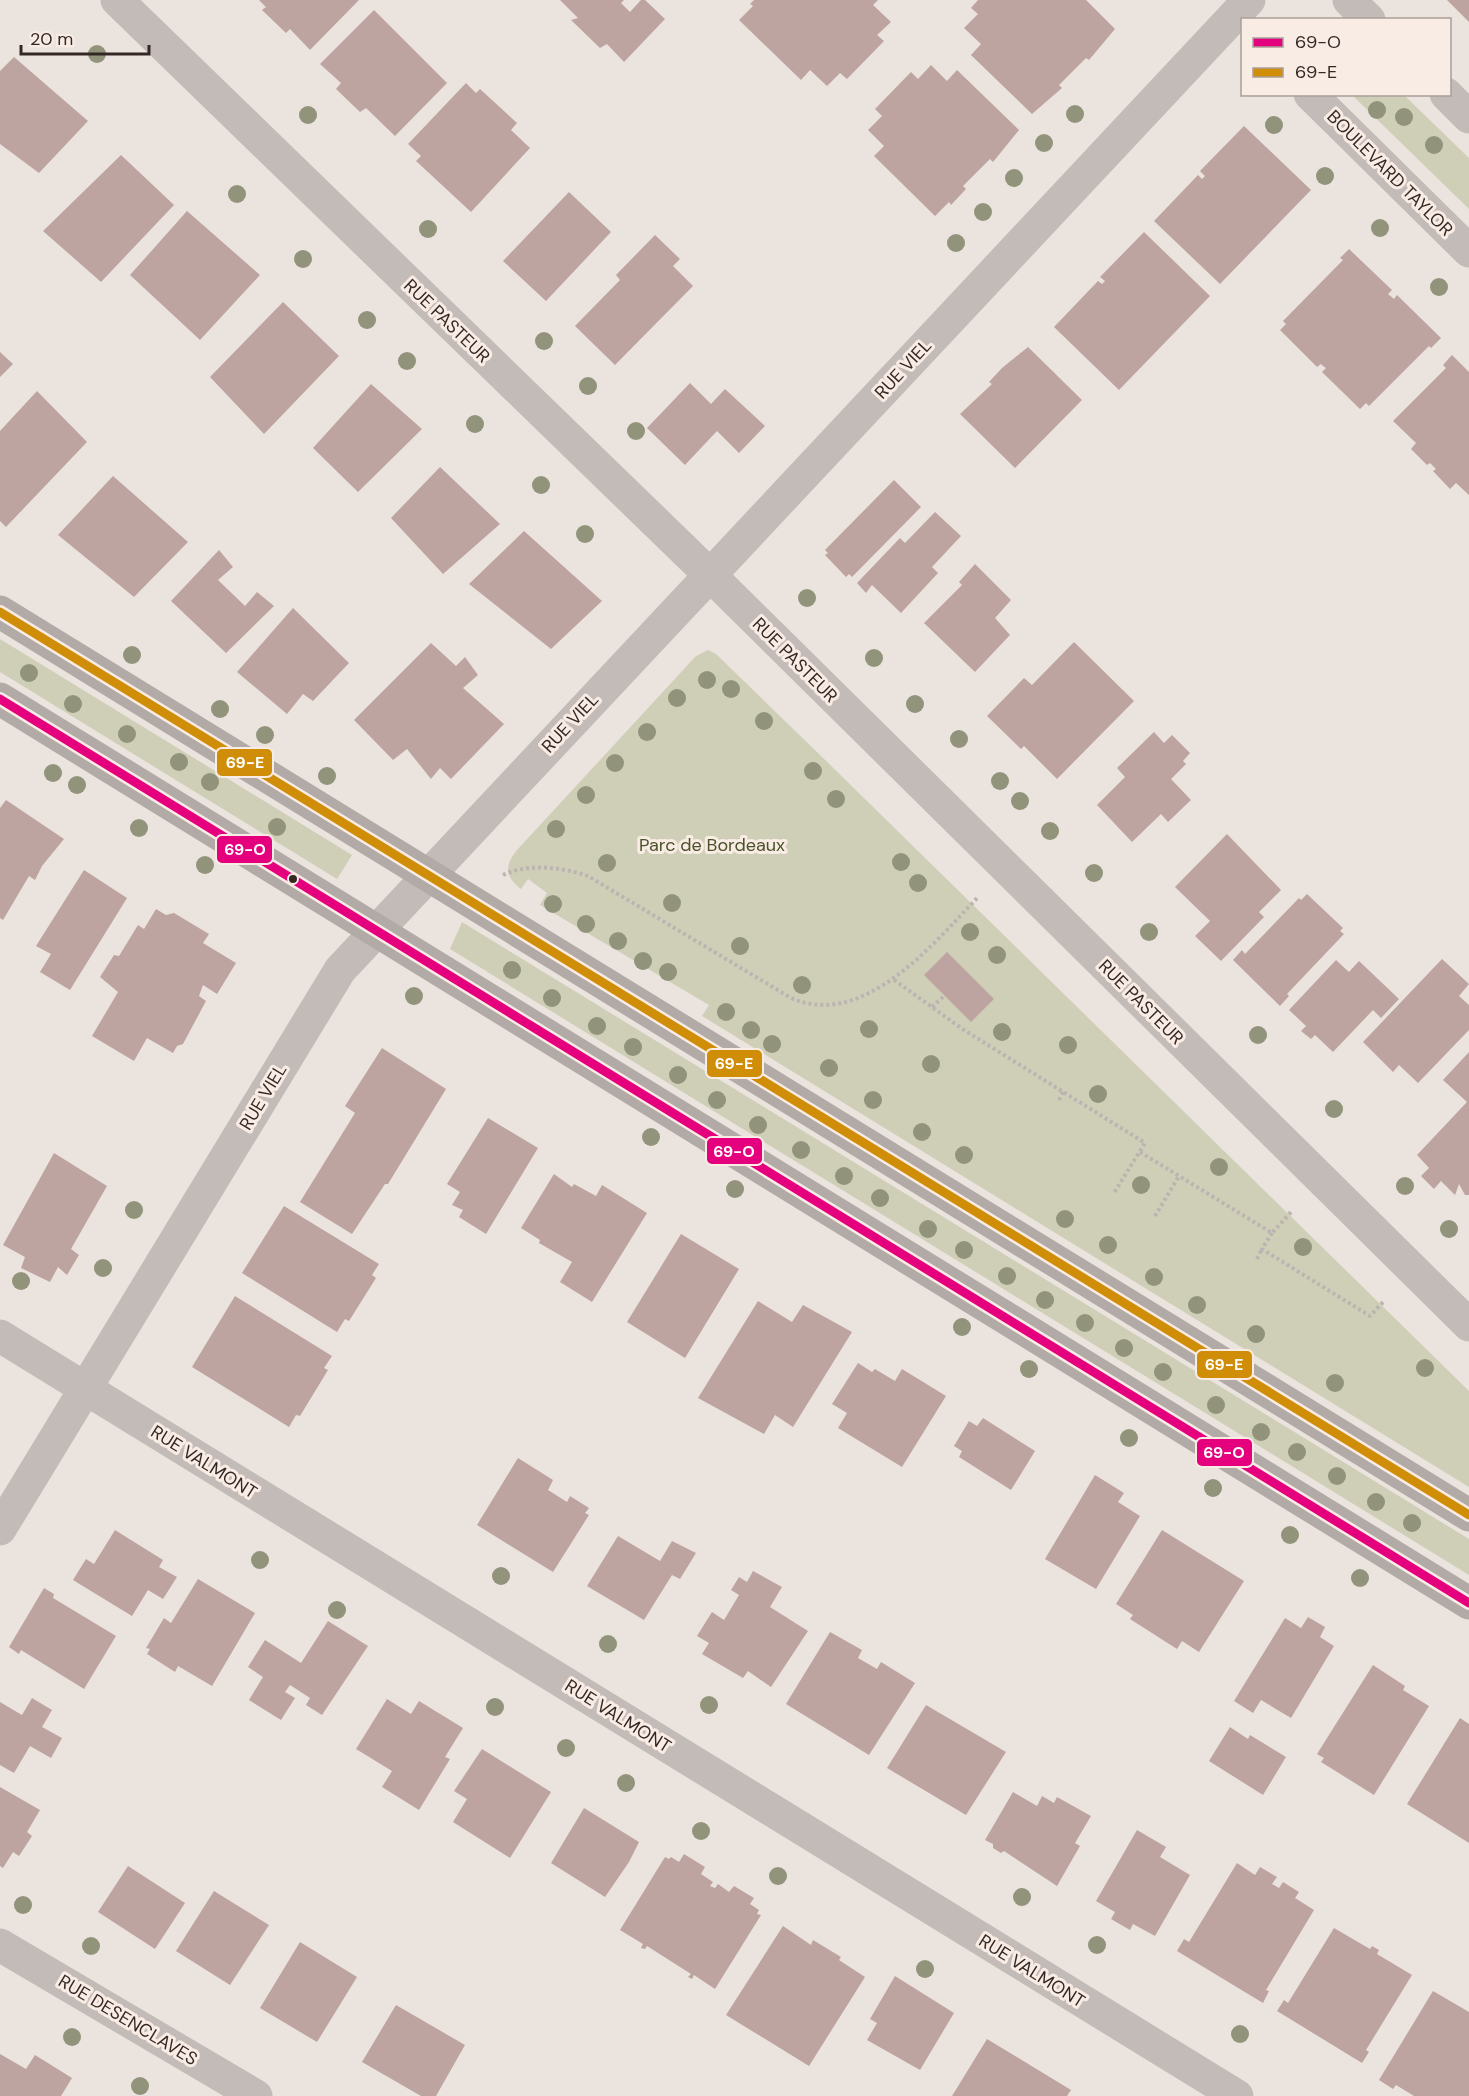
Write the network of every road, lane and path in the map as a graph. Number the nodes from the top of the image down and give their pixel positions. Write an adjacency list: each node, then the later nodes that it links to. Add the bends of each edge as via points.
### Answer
1 (117, 0): 9 (street, RUE PASTEUR)
2 (1349, 0): 4 (street)
3 (1234, 11): 9 (street, RUE VIEL)
4 (1367, 18)
5 (1312, 96): 8 (street, BOULEVARD TAYLOR)
6 (1448, 96): 7 (street)
7 (1469, 117)
8 (1469, 251)
9 (710, 575): 12 (street, RUE VIEL); 30 (street, RUE PASTEUR)
10 (0, 612): 12 (main road)
11 (0, 699): 15 (main road)
12 (428, 877): 15 (street, RUE VIEL); 33 (main road)
13 (499, 877): 16 (path, via 523,869 547,868 588,876 805,1004 840,1002 874,992)
14 (976, 900): 16 (path)
15 (376, 930): 32 (street, RUE VIEL, via 340,970); 35 (main road)
16 (894, 980): 18 (path)
17 (944, 996): 18 (path)
18 (932, 1007): 19 (path)
19 (1063, 1092): 20 (path); 21 (path, via 1145,1143)
20 (1059, 1100)
21 (1140, 1152): 22 (path); 23 (path)
22 (1179, 1176): 25 (path); 26 (path)
23 (1114, 1193)
24 (1292, 1211): 26 (path)
25 (1155, 1216)
26 (1272, 1233): 27 (path)
27 (1262, 1249): 28 (path); 29 (path, via 1370,1316)
28 (1257, 1258)
29 (1384, 1301)
30 (1469, 1325)
31 (0, 1336): 32 (street, RUE VALMONT)
32 (84, 1388): 34 (street, RUE VIEL); 38 (street, RUE VALMONT)
33 (1469, 1515)
34 (0, 1529)
35 (1469, 1604)
36 (0, 1945): 37 (street, RUE DESENCLAVES)
37 (256, 2096)
38 (1237, 2096)

